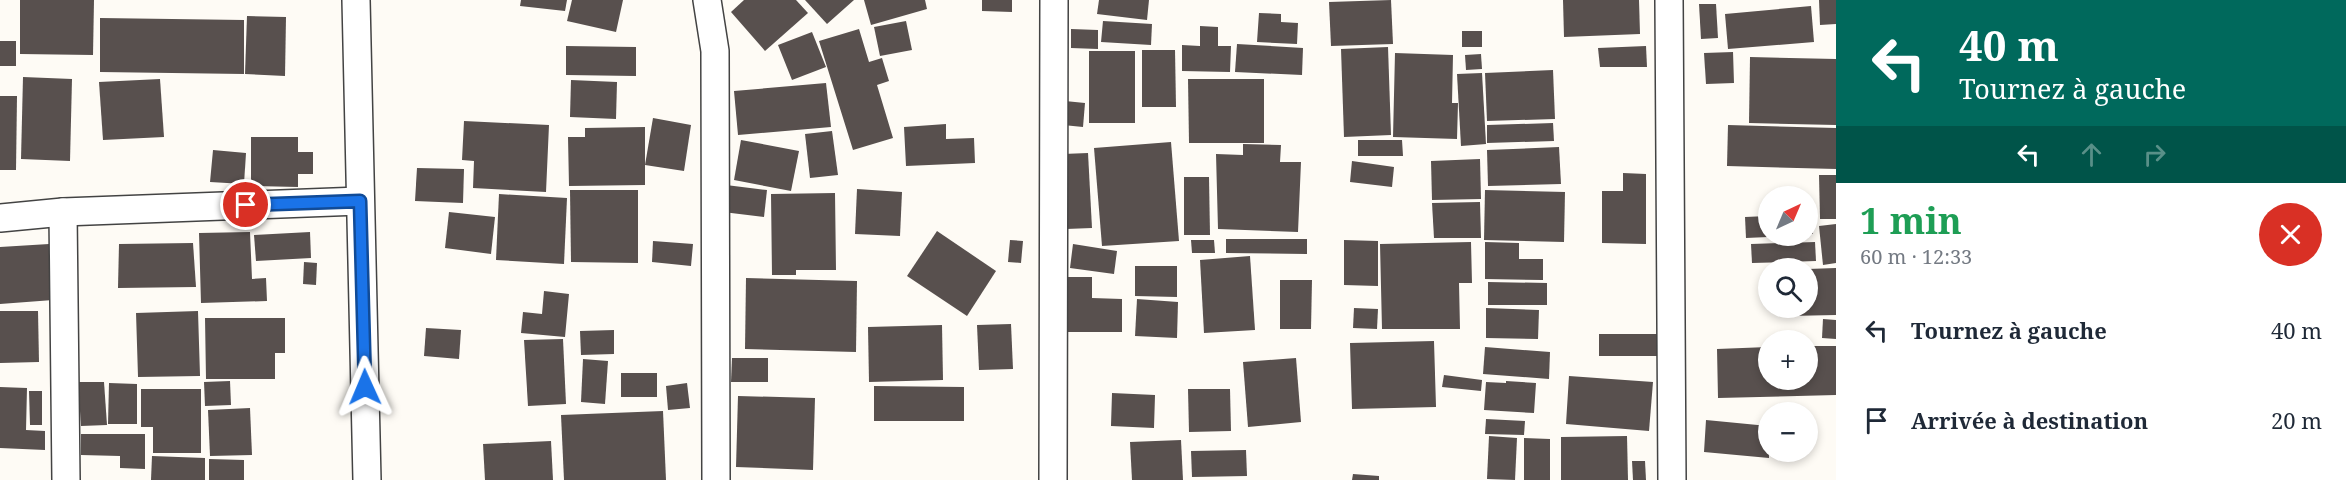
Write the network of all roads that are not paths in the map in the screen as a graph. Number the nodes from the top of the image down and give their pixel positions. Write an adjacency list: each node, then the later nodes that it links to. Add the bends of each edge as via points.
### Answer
1 (356, 0): 5 (street)
2 (707, 0): 10 (street, via 716,51)
3 (1054, 0): 11 (street)
4 (1669, 0): 12 (street)
5 (360, 201): 6 (street); 9 (street)
6 (63, 212): 7 (street); 8 (street)
7 (0, 218)
8 (66, 480)
9 (367, 480)
10 (716, 480)
11 (1053, 480)
12 (1672, 480)

